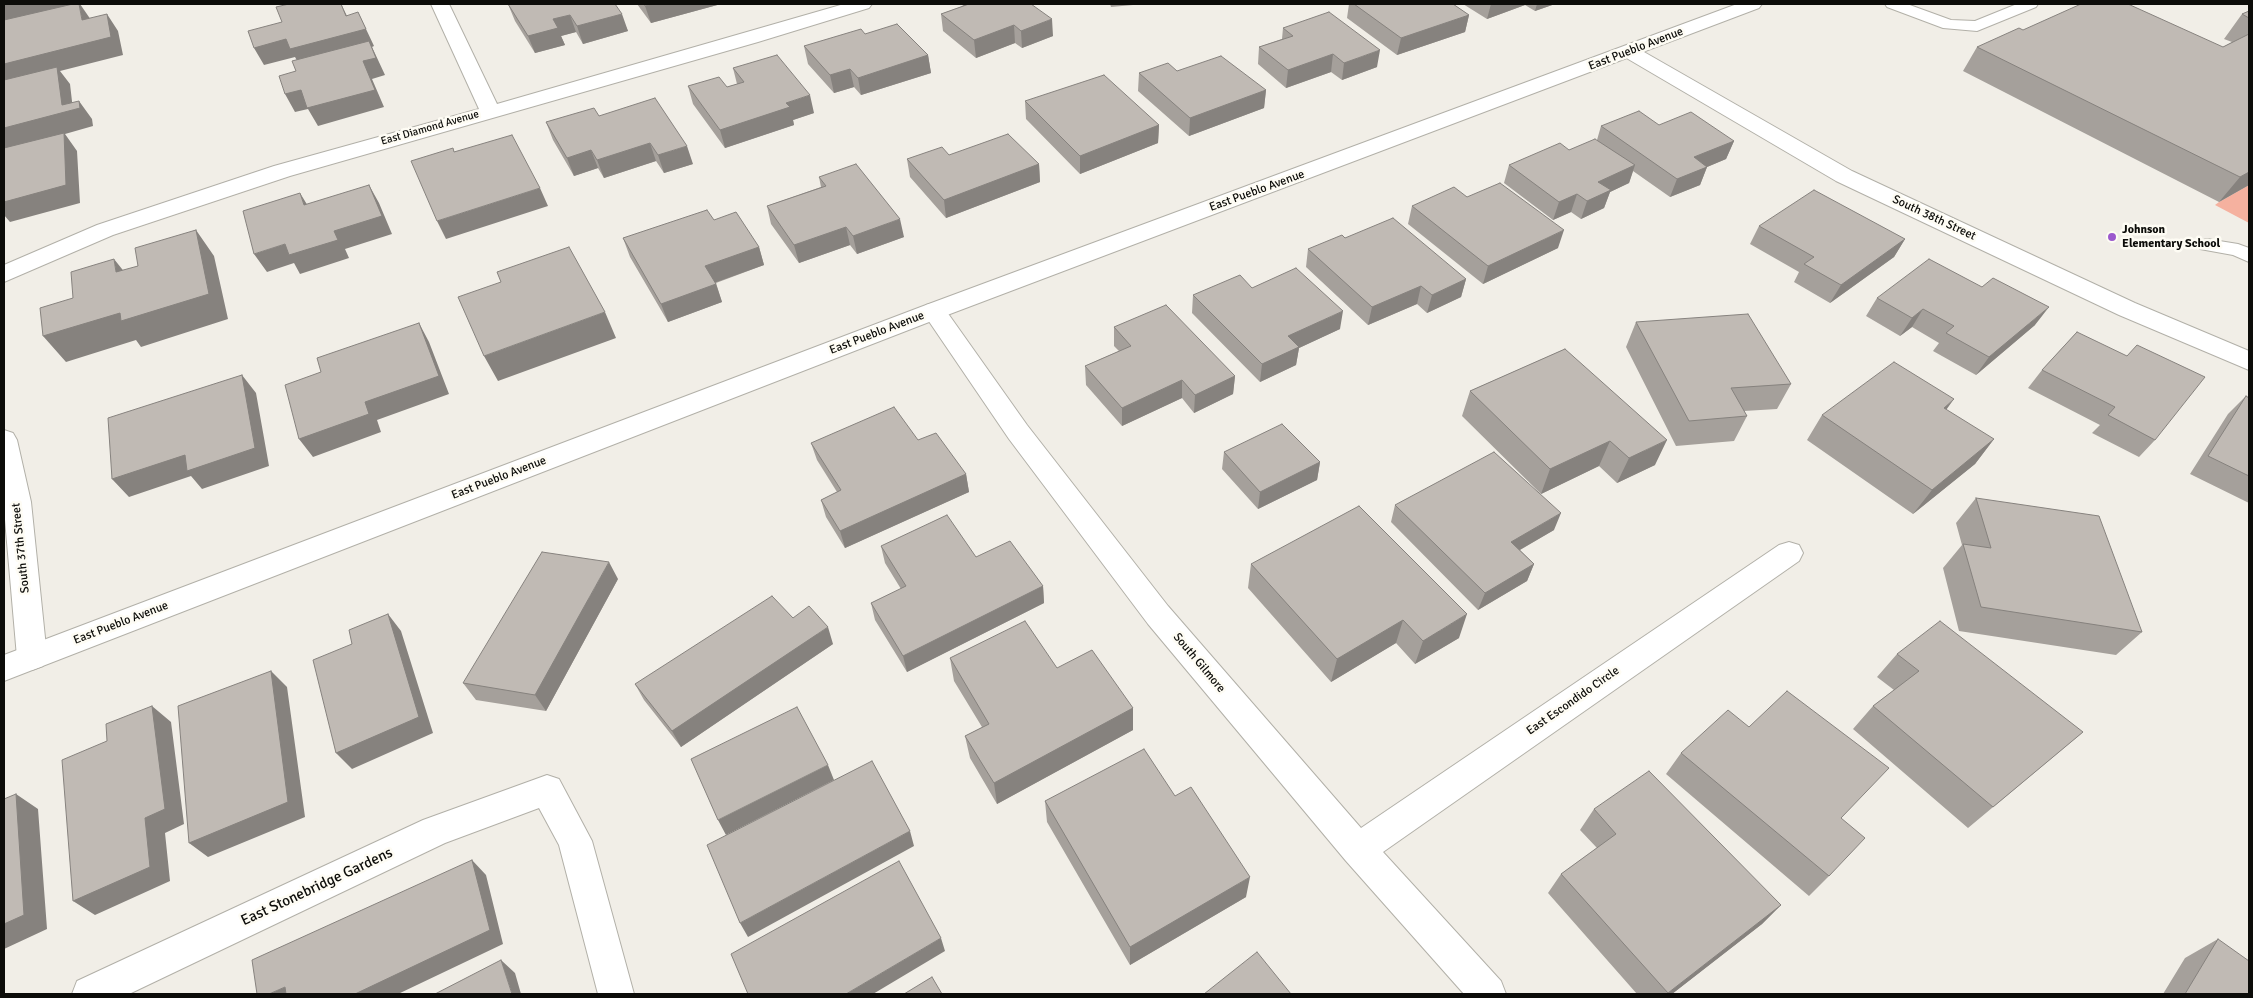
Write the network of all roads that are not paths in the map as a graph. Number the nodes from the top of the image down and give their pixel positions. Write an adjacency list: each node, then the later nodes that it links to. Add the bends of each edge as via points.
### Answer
1 (440, 4): 7 (street)
2 (863, 4): 7 (street, East Diamond Avenue)
3 (1753, 4): 6 (street, East Pueblo Avenue)
4 (1893, 4): 5 (lane, via 1949,25 1977,26)
5 (2030, 4)
6 (1630, 52): 11 (street, East Pueblo Avenue); 12 (street, South 38th Street, via 1844,176 2127,309)
7 (490, 111): 10 (street, East Diamond Avenue, via 282,170 105,230)
8 (2207, 246): 9 (lane, via 2238,250)
9 (2249, 256)
10 (4, 274)
11 (934, 311): 15 (street, East Pueblo Avenue); 17 (street, South Gilmore, via 1018,432 1158,615)
12 (2249, 361)
13 (4, 440): 15 (street, South 37th Street, via 17,502)
14 (1789, 553): 17 (street, East Escondido Circle)
15 (32, 657): 16 (street, East Pueblo Avenue)
16 (4, 668)
17 (1358, 850): 20 (street, South Gilmore)
18 (90, 994): 19 (street, East Stonebridge Gardens, via 436,831 547,790 575,841)
19 (616, 994)
20 (1488, 994)

